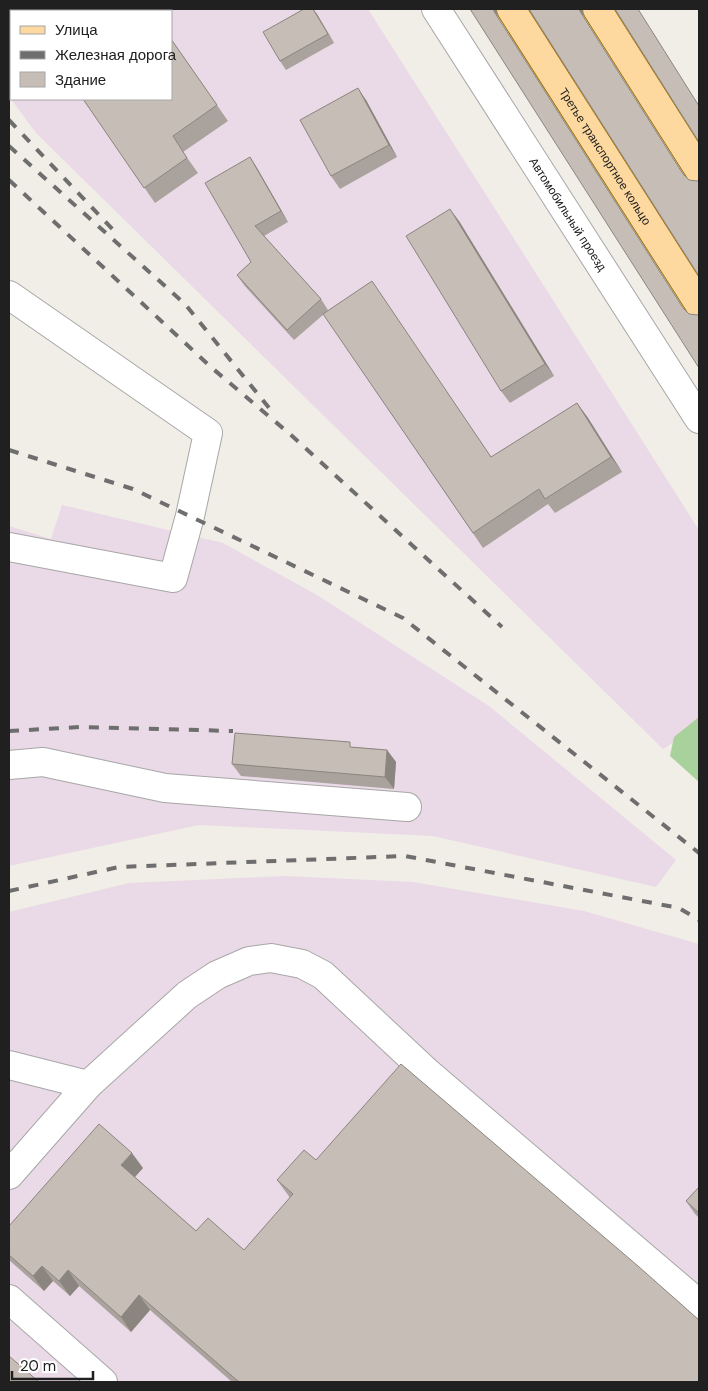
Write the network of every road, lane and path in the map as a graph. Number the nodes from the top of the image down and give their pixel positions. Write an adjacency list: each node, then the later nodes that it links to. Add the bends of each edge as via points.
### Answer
1 (436, 9): 7 (street, Автомобильный проезд)
2 (511, 9): 6 (main road, Третье транспортное кольцо)
3 (597, 9): 4 (main road)
4 (699, 170)
5 (9, 295): 8 (street, via 208,433 173,578)
6 (699, 304)
7 (699, 419)
8 (9, 547)
9 (9, 765): 10 (street, via 43,762 165,788)
10 (407, 806)
11 (9, 1065): 12 (street)
12 (88, 1085): 13 (street); 15 (street, via 187,995 217,975 249,961 271,958 302,964 323,975 428,1073)
13 (9, 1175)
14 (9, 1299): 16 (street)
15 (699, 1304)
16 (104, 1382)

